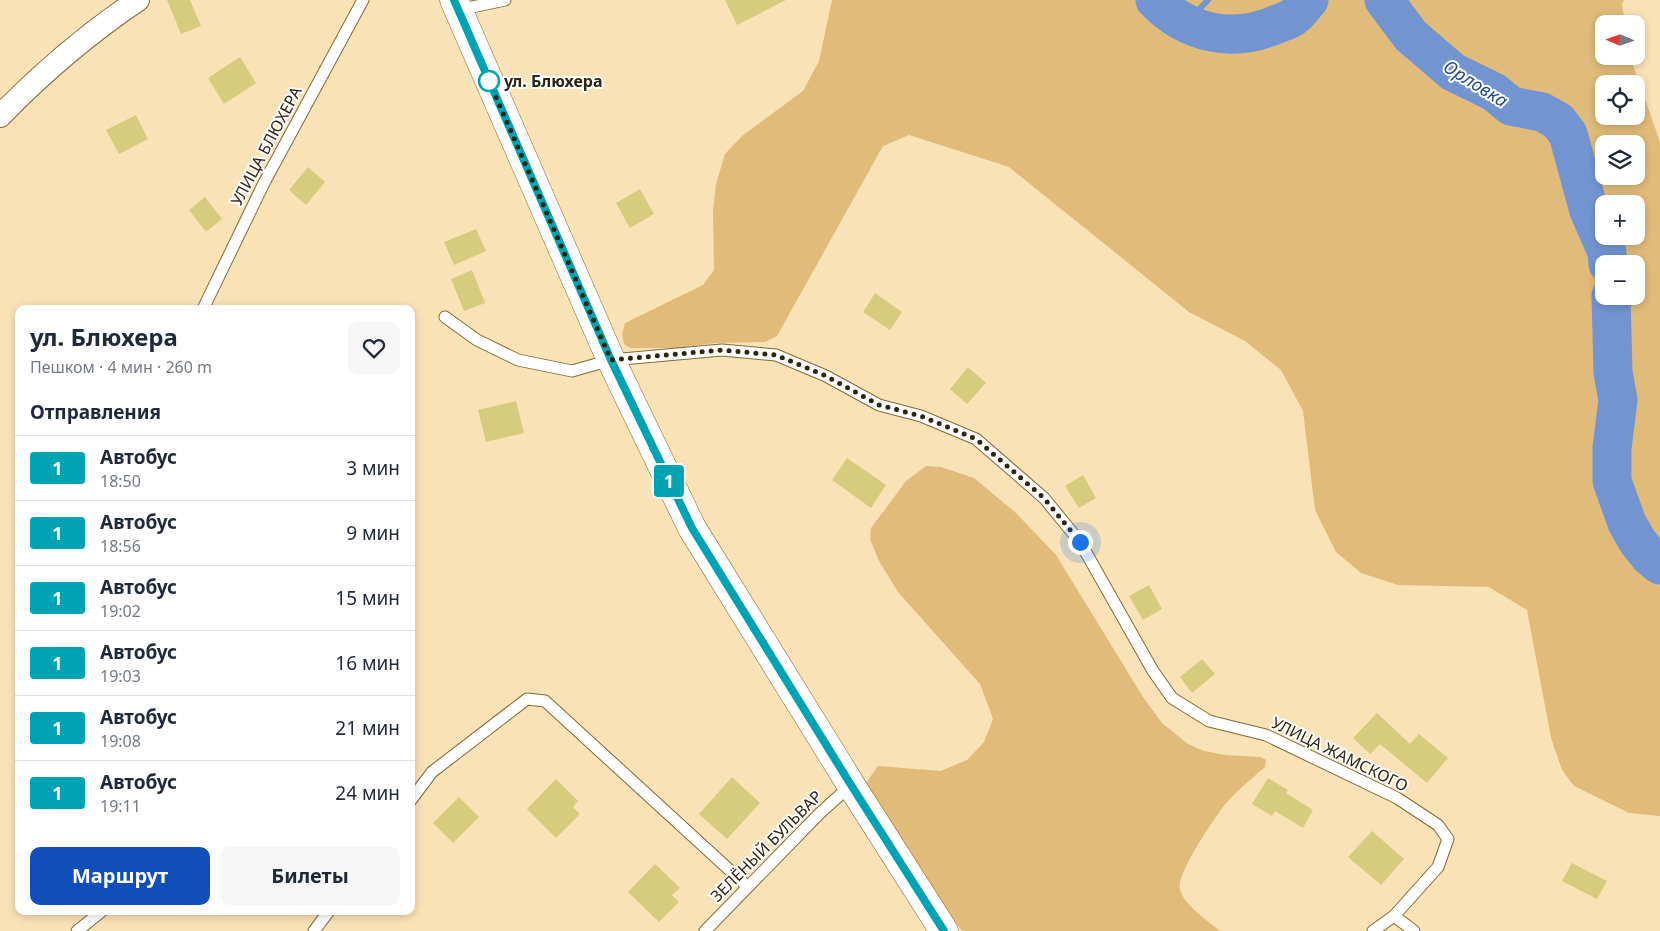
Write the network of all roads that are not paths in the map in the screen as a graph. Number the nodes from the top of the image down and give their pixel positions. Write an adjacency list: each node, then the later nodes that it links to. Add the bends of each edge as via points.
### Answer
1 (138, 0): 5 (street, via 106,22 21,94)
2 (363, 0): 6 (lane, УЛИЦА БЛЮХЕРА, via 264,183)
3 (505, 0): 4 (lane)
4 (456, 5): 8 (main road)
5 (0, 116)
6 (205, 305)
7 (445, 317): 8 (lane, via 477,340 518,360 572,371)
8 (611, 360): 9 (main road, via 692,528); 14 (lane, УЛИЦА ЖАМСКОГО, via 722,350 776,355 826,376 879,405 921,416 976,439 1044,498 1080,542 1172,698 1209,721 1266,735 1301,751 1397,798 1438,825 1448,840 1438,867)
9 (851, 785): 11 (lane, ЗЕЛЁНЫЙ БУЛЬВАР); 18 (main road)
10 (415, 795): 11 (lane, via 432,772 527,699 545,701)
11 (747, 886): 17 (lane, ЗЕЛЁНЫЙ БУЛЬВАР)
12 (97, 915): 15 (lane)
13 (326, 915): 16 (lane)
14 (1394, 916): 19 (lane); 20 (lane)
15 (77, 931)
16 (314, 931)
17 (705, 931)
18 (944, 931)
19 (1373, 931)
20 (1414, 931)

